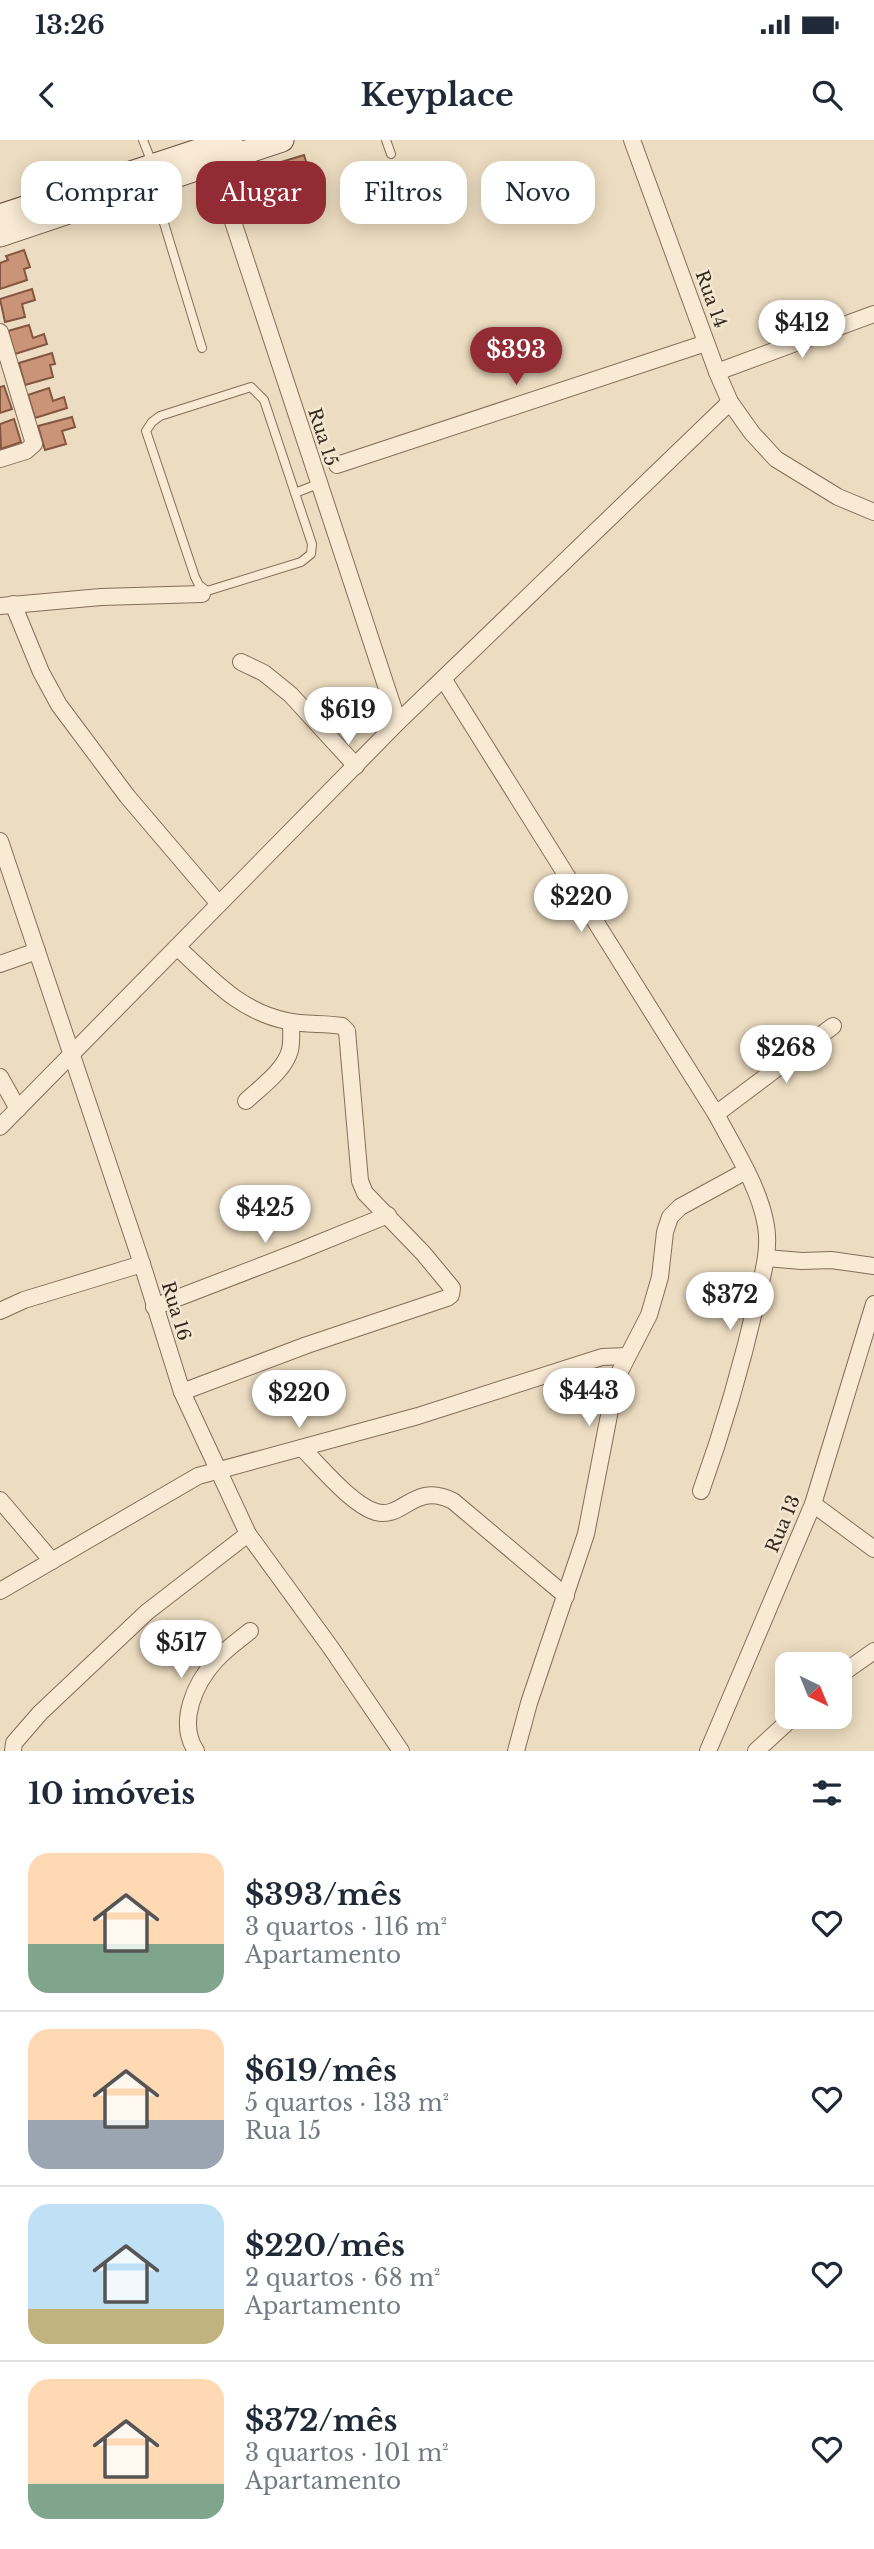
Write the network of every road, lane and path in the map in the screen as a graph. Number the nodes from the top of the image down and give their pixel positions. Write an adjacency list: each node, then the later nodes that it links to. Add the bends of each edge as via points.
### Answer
1 (143, 140): 8 (lane)
2 (231, 140): 6 (main road)
3 (282, 140): 10 (main road)
4 (386, 140): 7 (lane)
5 (632, 140): 19 (street, Rua 14)
6 (186, 147): 9 (main road)
7 (391, 154)
8 (149, 161)
9 (170, 161)
10 (222, 161)
11 (21, 210): 12 (main road)
12 (0, 216)
13 (28, 224): 16 (main road)
14 (167, 224): 20 (lane)
15 (234, 224): 25 (street, Rua 15)
16 (0, 235)
17 (874, 314): 21 (street)
18 (0, 332): 23 (street, via 34,444)
19 (706, 343): 21 (street, Rua 14); 24 (street)
20 (202, 348)
21 (717, 372): 22 (street, Rua 14)
22 (730, 402): 27 (street, Rua 14, via 776,459 838,497); 31 (street)
23 (0, 459)
24 (337, 465)
25 (318, 484): 26 (lane); 32 (street, Rua 15)
26 (295, 493): 26 (lane, via 264,400 251,387 160,416 146,432 195,577 207,591 301,562 311,554 312,544)
27 (874, 512)
28 (202, 594): 29 (street)
29 (6, 605): 36 (street, via 59,705 127,796)
30 (241, 662): 33 (street, via 284,688)
31 (444, 680): 32 (street); 46 (street)
32 (398, 722): 33 (street)
33 (356, 765): 36 (street)
34 (0, 841): 35 (street, Rua 16)
35 (5, 867): 38 (street, Rua 16)
36 (219, 904): 37 (street)
37 (177, 947): 40 (street, via 246,1007); 42 (street)
38 (37, 951): 39 (street); 42 (street, Rua 16)
39 (0, 964)
40 (291, 1022): 44 (street, via 286,1060); 49 (street, via 342,1026 347,1031 360,1181 365,1193)
41 (833, 1026): 46 (street)
42 (71, 1056): 45 (street); 51 (street, Rua 16)
43 (0, 1077): 45 (street)
44 (246, 1101)
45 (18, 1109): 47 (street)
46 (716, 1114): 48 (street)
47 (0, 1126)
48 (746, 1171): 50 (street, via 767,1228); 56 (street, via 670,1217 649,1315)
49 (388, 1215): 53 (street); 57 (street, via 449,1282 451,1295)
50 (766, 1258): 52 (street); 60 (street, via 721,1437)
51 (142, 1265): 53 (street, Rua 16); 54 (street)
52 (874, 1266)
53 (154, 1307): 57 (street, Rua 16)
54 (0, 1311)
55 (873, 1311): 62 (street, Rua 13)
56 (627, 1356): 58 (street, via 602,1357); 67 (street, via 617,1379 586,1534)
57 (182, 1392): 59 (street, Rua 16)
58 (303, 1448): 59 (street); 67 (street, via 360,1504 379,1513 393,1511 420,1496 433,1494 453,1501)
59 (218, 1472): 63 (street, Rua 16); 65 (street, via 181,1485)
60 (701, 1490)
61 (0, 1500): 65 (street)
62 (813, 1504): 64 (street); 76 (street, Rua 13)
63 (248, 1534): 72 (street, via 147,1612 40,1713 14,1743); 74 (street, Rua 16)
64 (874, 1549)
65 (52, 1561): 66 (street)
66 (0, 1591)
67 (566, 1596): 75 (street)
68 (250, 1631): 73 (street, via 216,1660 190,1704 187,1730)
69 (874, 1651): 70 (street)
70 (852, 1667)
71 (780, 1729): 77 (street)
72 (13, 1751)
73 (196, 1751)
74 (401, 1751)
75 (516, 1751)
76 (708, 1751)
77 (757, 1751)

